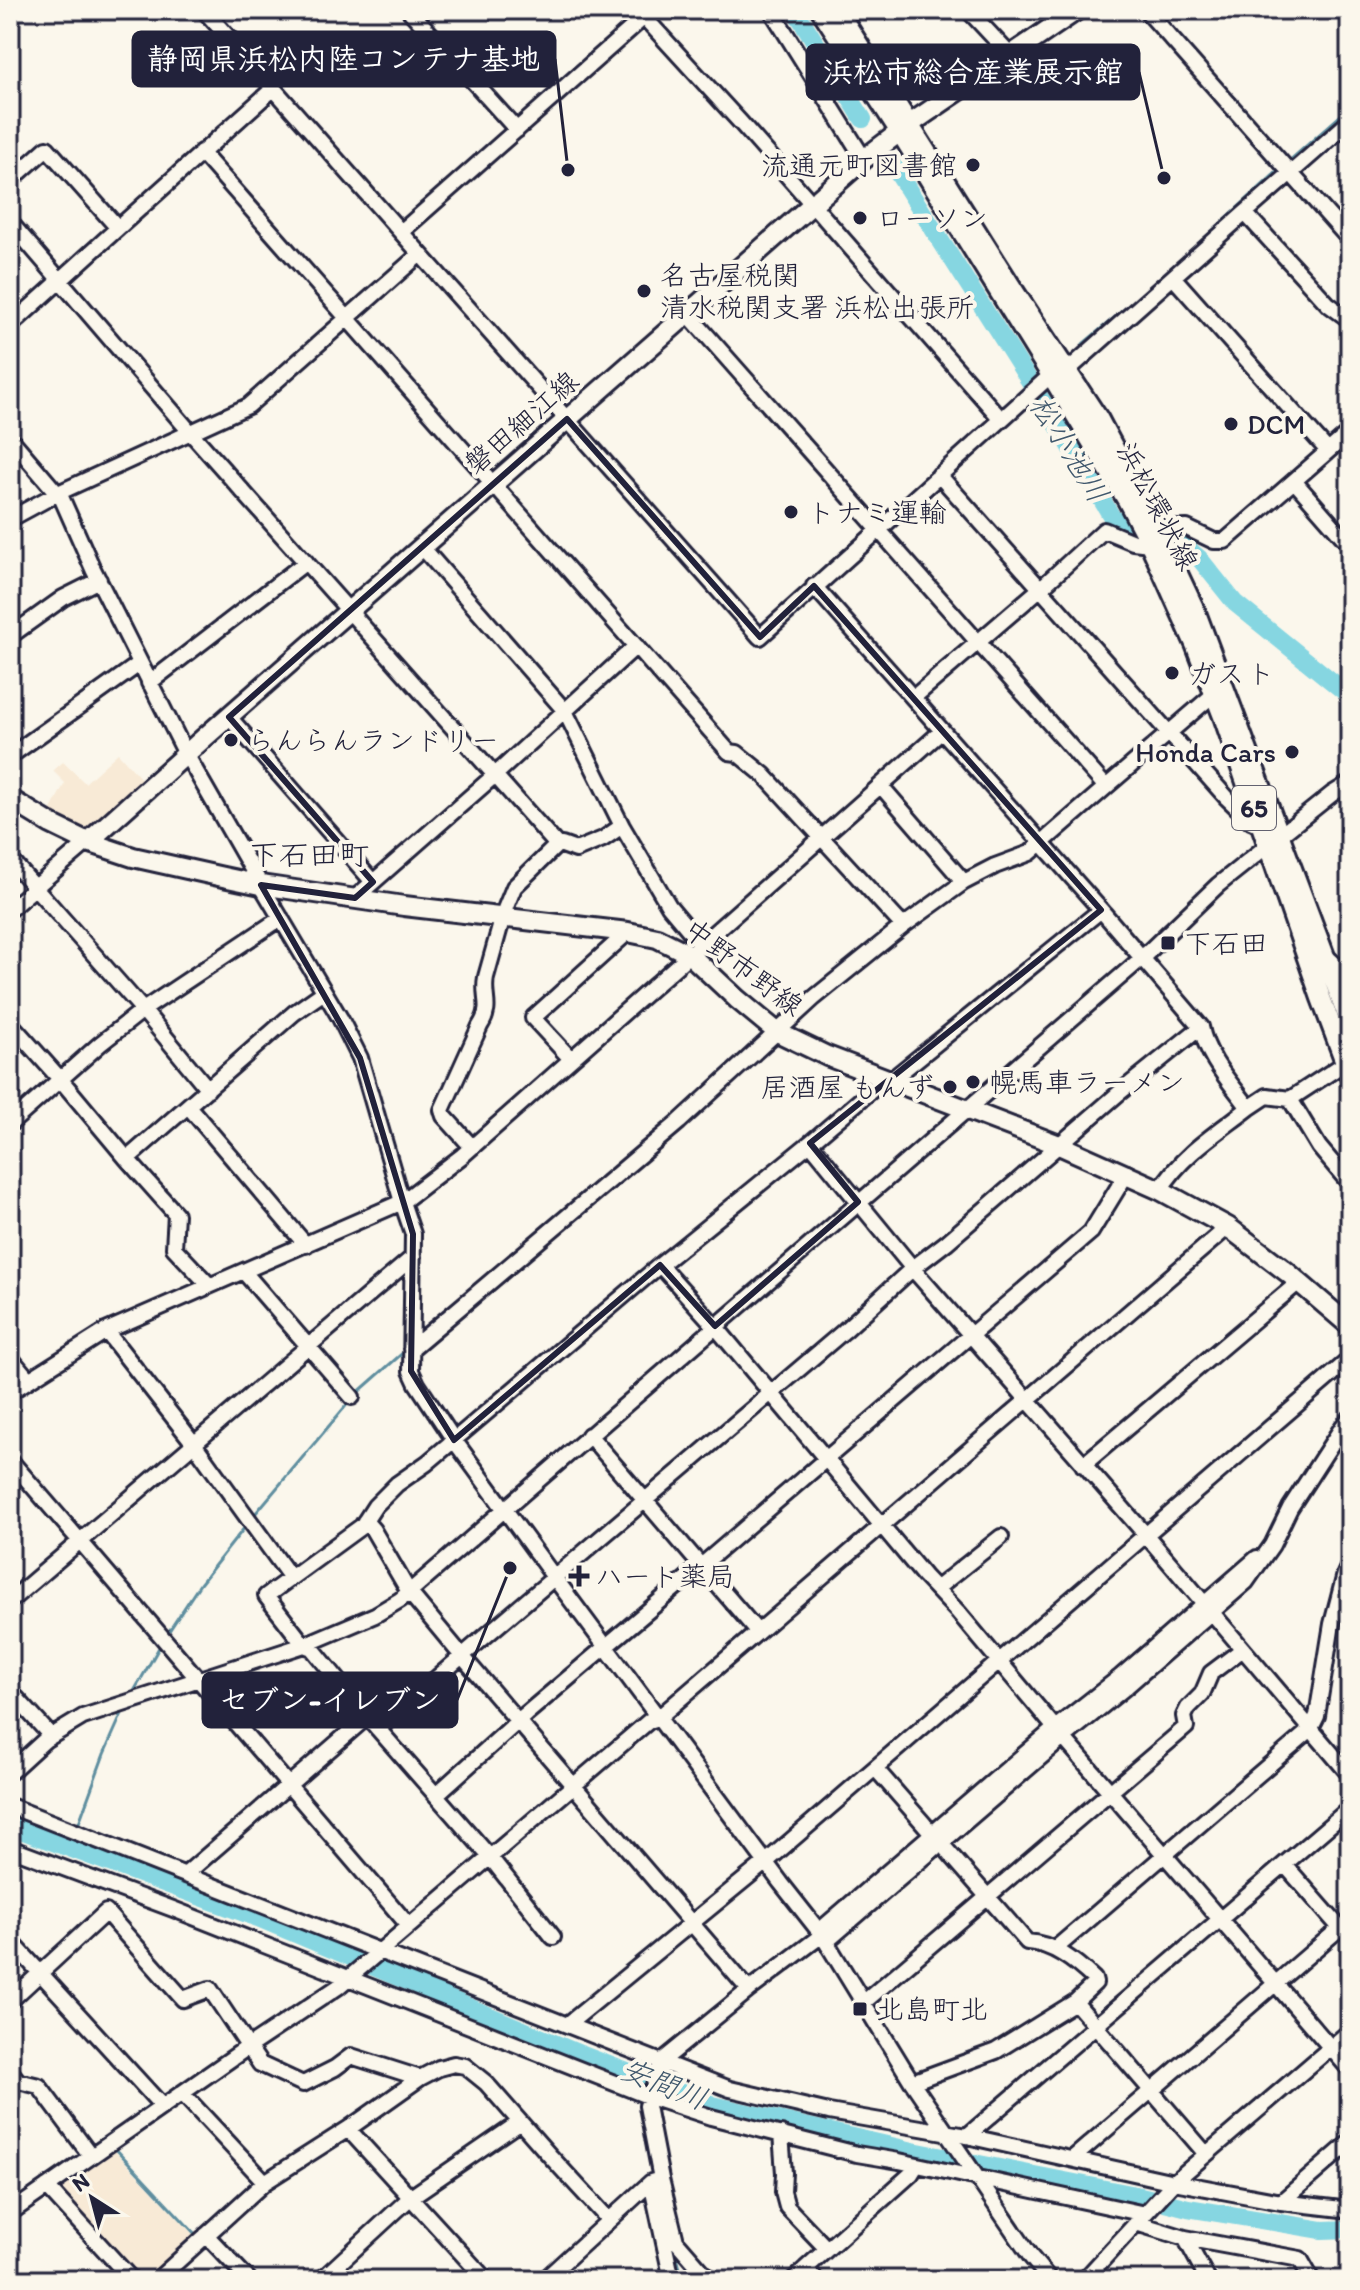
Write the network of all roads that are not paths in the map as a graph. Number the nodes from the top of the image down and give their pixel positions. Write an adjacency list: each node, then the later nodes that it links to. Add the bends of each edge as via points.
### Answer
1 (204, 10): 11 (street)
2 (409, 10): 14 (street)
3 (771, 10): 16 (street)
4 (821, 10): 13 (main road, 浜松環状線 / 65)
5 (837, 10): 13 (main road, 浜松環状線 / 65)
6 (968, 10): 10 (street)
7 (1077, 10): 10 (main road, 磐田細江線)
8 (1146, 10): 17 (street)
9 (648, 14): 14 (street); 19 (street)
10 (1011, 56): 13 (main road, 磐田細江線)
11 (274, 88): 15 (street); 23 (street)
12 (1350, 121): 17 (street)
13 (905, 128): 16 (main road, 磐田細江線); 32 (main road, 浜松環状線 / 65)
14 (517, 130): 23 (street)
15 (201, 152): 22 (street); 29 (street)
16 (864, 159): 19 (main road, 磐田細江線)
17 (1285, 168): 20 (street); 24 (street)
18 (10, 181): 22 (street, via 47,148)
19 (811, 205): 28 (main road, 磐田細江線); 34 (street)
20 (1245, 213): 26 (street); 30 (street, via 1328,304)
21 (10, 222): 27 (street)
22 (118, 228): 27 (street)
23 (401, 232): 25 (street)
24 (1350, 240)
25 (420, 254): 29 (street); 33 (street)
26 (1173, 277): 32 (street); 38 (street)
27 (60, 282): 31 (street); 36 (street)
28 (688, 314): 33 (main road, 磐田細江線); 44 (street)
29 (347, 319): 36 (street, via 248,406); 41 (street)
30 (1350, 320)
31 (10, 326)
32 (1054, 376): 34 (street); 45 (main road, 浜松環状線 / 65, via 1136,517); 45 (main road, 浜松環状線 / 65, via 1098,418)
33 (567, 419): 41 (main road, 磐田細江線); 50 (street, via 760,637)
34 (1001, 419): 39 (street)
35 (1350, 432): 38 (street)
36 (191, 433): 42 (street); 48 (street)
37 (11, 440): 42 (street)
38 (1328, 451): 40 (street)
39 (939, 475): 44 (street); 51 (street)
40 (1295, 482): 45 (street, via 1225,541 1187,528); 46 (street)
41 (494, 483): 47 (main road, 磐田細江線); 55 (street)
42 (58, 493): 43 (street); 49 (street)
43 (10, 519)
44 (879, 530): 50 (street); 54 (street)
45 (1158, 541): 51 (street, via 1133,542 1104,530); 58 (main road, 浜松環状線 / 65); 74 (main road, 浜松環状線 / 65, via 1195,610)
46 (1350, 545)
47 (422, 547): 52 (main road, 磐田細江線); 60 (street)
48 (306, 562): 52 (street); 57 (street)
49 (99, 580): 53 (street); 56 (street)
50 (814, 586): 59 (street)
51 (1041, 588): 54 (street); 63 (street)
52 (349, 611): 61 (main road, 磐田細江線); 66 (street)
53 (10, 636)
54 (980, 642): 59 (street); 69 (street)
55 (636, 646): 60 (street); 73 (street, via 729,752 764,775)
56 (139, 664): 57 (street); 65 (street)
57 (149, 683): 64 (street)
58 (1214, 694): 63 (street); 71 (main road, 浜松環状線 / 65)
59 (913, 698): 62 (street)
60 (565, 711): 66 (street); 72 (street)
61 (229, 717): 64 (main road, 磐田細江線); 79 (street)
62 (942, 731): 68 (street); 76 (street)
63 (1169, 732): 69 (street); 71 (street, via 1227,798)
64 (186, 754): 75 (main road, 磐田細江線); 81 (street)
65 (10, 756)
66 (495, 775): 77 (street); 79 (street)
67 (1350, 783): 74 (street)
68 (881, 786): 73 (street); 80 (street)
69 (1106, 787): 76 (street)
70 (10, 799): 75 (main road)
71 (1260, 825): 74 (main road, 浜松環状線 / 65)
72 (622, 826): 77 (street, via 576,850); 90 (street)
73 (821, 836): 88 (street); 90 (street)
74 (1274, 840): 91 (main road, 浜松環状線 / 65); 92 (street); 101 (main road, 浜松環状線 / 65)
75 (88, 842): 81 (main road, 中野市野線); 82 (street)
76 (1041, 843): 80 (street); 85 (street)
77 (557, 845): 87 (street, via 519,880)
78 (10, 859): 82 (street)
79 (373, 882): 83 (street)
80 (964, 882): 88 (street)
81 (261, 885): 83 (main road, 中野市野線); 86 (street)
82 (35, 887): 84 (street); 95 (street)
83 (355, 898): 87 (main road, 中野市野線)
84 (10, 909)
85 (1101, 910): 92 (street); 102 (street, via 896,1076)
86 (281, 918): 94 (street); 95 (street)
87 (503, 918): 89 (main road, 中野市野線); 112 (street, via 485,985 487,1015 442,1110)
88 (903, 926): 99 (street)
89 (628, 932): 90 (main road, 中野市野線); 100 (street, via 533,1018)
90 (695, 948): 99 (main road, 中野市野線, via 737,999); 100 (street)
91 (1327, 957): 93 (street); 97 (main road, 浜松環状線 / 65)
92 (1142, 958): 98 (street); 107 (street)
93 (1348, 971)
94 (324, 992): 104 (street); 117 (street, via 360,1058)
95 (143, 1010): 103 (street); 104 (street)
96 (10, 1023): 103 (street)
97 (1350, 1023)
98 (1201, 1027): 108 (street, via 1204,1043); 111 (street)
99 (777, 1032): 102 (main road, 中野市野線); 132 (street)
100 (571, 1059): 112 (street)
101 (1348, 1069): 105 (street)
102 (886, 1078): 107 (main road, 中野市野線); 110 (street)
103 (61, 1080): 109 (street); 113 (street)
104 (208, 1089): 106 (street)
105 (1290, 1099): 108 (street, via 1267,1096); 115 (street)
106 (188, 1106): 113 (street); 120 (street)
107 (967, 1108): 111 (main road, 中野市野線); 118 (street)
108 (1249, 1108): 116 (street, via 1182,1161)
109 (10, 1124)
110 (810, 1143): 118 (street); 122 (street)
111 (1059, 1145): 114 (main road, 中野市野線); 123 (street)
112 (472, 1147): 117 (street)
113 (127, 1159): 126 (street, via 176,1214 174,1248)
114 (1127, 1173): 116 (main road, 中野市野線); 130 (street, via 1091,1232)
115 (1350, 1184)
116 (1160, 1190): 119 (main road, 中野市野線)
117 (402, 1202): 120 (street); 121 (street, via 413,1234)
118 (858, 1202): 123 (street); 127 (street)
119 (1228, 1227): 125 (main road, 中野市野線); 139 (street)
120 (306, 1245): 124 (street)
121 (413, 1257): 131 (street); 132 (street)
122 (660, 1265): 127 (street); 142 (street)
123 (913, 1268): 130 (street); 137 (street)
124 (244, 1272): 126 (street); 131 (street)
125 (1299, 1282): 128 (main road, 中野市野線); 146 (street)
126 (209, 1285): 129 (street)
127 (715, 1326): 137 (street); 141 (street)
128 (1350, 1326)
129 (106, 1331): 135 (street); 143 (street)
130 (971, 1335): 139 (street); 145 (street)
131 (307, 1347): 138 (street); 143 (street)
132 (411, 1349): 142 (street, via 417,1384)
133 (10, 1357): 135 (street)
134 (1350, 1359): 151 (street)
135 (29, 1380): 136 (street)
136 (10, 1392)
137 (770, 1393): 145 (street); 147 (street)
138 (352, 1397)
139 (1028, 1399): 146 (street); 150 (street)
140 (1350, 1418): 161 (street, via 1246,1582)
141 (589, 1435): 147 (street); 148 (street)
142 (454, 1440): 148 (street); 149 (street, via 397,1484)
143 (195, 1445): 153 (street); 157 (street)
144 (10, 1460): 153 (street)
145 (826, 1460): 150 (street); 155 (street)
146 (1083, 1465): 151 (street)
147 (645, 1501): 155 (street); 156 (street)
148 (504, 1508): 156 (street); 159 (street)
149 (365, 1521): 157 (street); 159 (street)
150 (882, 1524): 158 (street); 162 (street)
151 (1146, 1535): 161 (street); 167 (street)
152 (1001, 1537): 158 (street)
153 (80, 1541): 160 (street); 168 (street)
154 (1350, 1563): 174 (street)
155 (701, 1566): 162 (street); 164 (street)
156 (554, 1577): 164 (street); 166 (street)
157 (291, 1578): 163 (street, via 266,1596)
158 (937, 1588): 167 (street)
159 (409, 1592): 163 (street, via 375,1615); 166 (street)
160 (10, 1601)
161 (1207, 1608): 165 (street); 175 (street, via 1127,1686)
162 (757, 1631): 171 (street)
163 (304, 1645): 168 (street); 170 (street)
164 (606, 1646): 171 (street); 172 (street)
165 (1243, 1649): 174 (street); 182 (street, via 1211,1673 1184,1716 1186,1727)
166 (462, 1656): 172 (street); 173 (street)
167 (998, 1660): 175 (street); 177 (street)
168 (197, 1679): 176 (street, via 83,1717); 180 (street)
169 (10, 1691): 176 (street)
170 (368, 1716): 173 (street); 180 (street)
171 (658, 1718): 181 (street); 190 (street)
172 (519, 1722): 181 (street); 183 (street)
173 (378, 1729): 183 (street)
174 (1310, 1730): 179 (street); 188 (street)
175 (1059, 1733): 182 (street); 186 (street)
176 (51, 1736): 178 (street)
177 (875, 1768): 186 (street); 190 (street)
178 (10, 1772)
179 (1350, 1775)
180 (287, 1786): 192 (street); 196 (street)
181 (574, 1786): 189 (street); 195 (street)
182 (1111, 1791): 188 (street); 193 (street)
183 (437, 1794): 189 (street)
184 (10, 1806): 192 (street)
185 (1350, 1808): 191 (street)
186 (937, 1840): 193 (street); 197 (street)
187 (10, 1848): 203 (street)
188 (1166, 1855): 194 (street); 200 (street)
189 (490, 1857): 196 (street); 198 (street)
190 (766, 1862): 195 (street); 197 (street)
191 (1285, 1865): 194 (street); 204 (street, via 1340,1928)
192 (186, 1874): 201 (street)
193 (987, 1898): 200 (street, via 1027,1942); 208 (street)
194 (1221, 1919): 204 (street); 210 (street)
195 (693, 1924): 205 (street); 209 (street)
196 (409, 1926): 201 (street)
197 (823, 1936): 205 (street); 208 (street)
198 (553, 1937)
199 (10, 1940): 202 (street)
200 (1055, 1949): 207 (street, via 1094,1979)
201 (380, 1951): 203 (street); 209 (street)
202 (41, 1972): 206 (street); 212 (street, via 106,1912 183,1999 210,1989); 222 (street)
203 (349, 1978): 212 (street); 221 (street)
204 (1276, 1984): 213 (street); 219 (street)
205 (749, 1990): 214 (street)
206 (10, 2001)
207 (1075, 2002): 210 (street); 218 (street, via 996,2051)
208 (863, 2003): 218 (street)
209 (567, 2025): 214 (street)
210 (1096, 2025): 219 (street); 227 (street)
211 (1350, 2031): 213 (street)
212 (248, 2047): 217 (street, via 260,2064 303,2084 351,2056); 220 (street)
213 (1330, 2048): 215 (street); 229 (street)
214 (661, 2062): 221 (street); 226 (street, via 730,2089)
215 (1350, 2070)
216 (10, 2071): 230 (street, via 18,2081 39,2086)
217 (420, 2078): 223 (street, via 439,2068 465,2066); 224 (street)
218 (912, 2082): 226 (street)
219 (1151, 2090): 229 (street); 231 (street)
220 (182, 2093): 222 (street); 235 (street)
221 (642, 2093): 225 (street); 234 (street)
222 (162, 2106): 230 (street)
223 (520, 2122): 238 (street); 243 (street)
224 (348, 2129): 235 (street); 238 (street)
225 (781, 2134): 232 (street); 246 (street, via 787,2207)
226 (948, 2135): 227 (street); 233 (street)
227 (967, 2136): 231 (street)
228 (1350, 2142): 239 (street)
229 (1206, 2154): 236 (street)
230 (91, 2156): 237 (street)
231 (1072, 2159): 236 (street)
232 (916, 2166): 233 (street); 246 (street)
233 (979, 2178): 242 (street); 258 (street)
234 (656, 2181): 243 (street); 254 (street); 255 (street, via 676,2241)
235 (265, 2182): 244 (street)
236 (1174, 2182): 239 (street); 242 (street)
237 (47, 2187): 241 (street); 248 (street)
238 (411, 2197): 251 (street); 252 (street)
239 (1281, 2202): 240 (street)
240 (1350, 2210)
241 (10, 2213)
242 (1142, 2217): 245 (street); 259 (street)
243 (609, 2220): 253 (street)
244 (206, 2235): 249 (street); 250 (street)
245 (1185, 2238): 260 (street); 261 (street, via 1300,2259)
246 (827, 2249): 247 (street)
247 (806, 2268): 256 (street); 257 (street)
248 (132, 2280)
249 (157, 2280)
250 (249, 2280)
251 (321, 2280)
252 (486, 2280)
253 (544, 2280)
254 (672, 2280)
255 (710, 2280)
256 (793, 2280)
257 (816, 2280)
258 (1050, 2280)
259 (1084, 2280)
260 (1208, 2280)
261 (1312, 2280)

